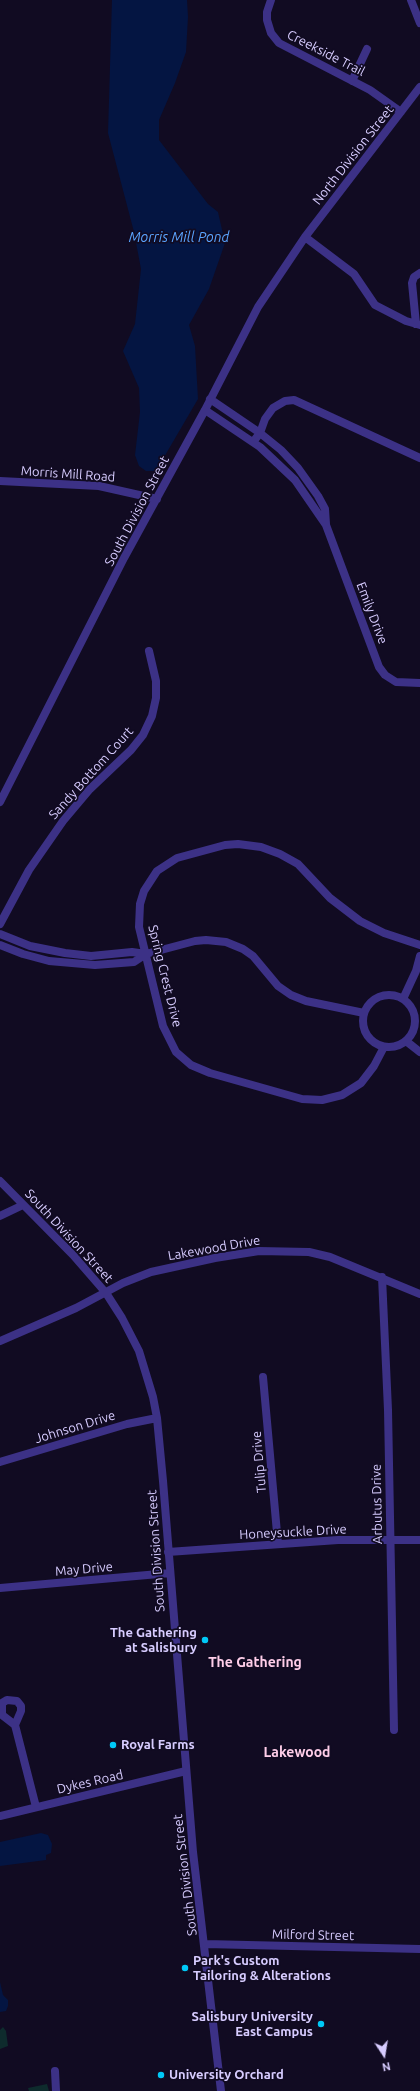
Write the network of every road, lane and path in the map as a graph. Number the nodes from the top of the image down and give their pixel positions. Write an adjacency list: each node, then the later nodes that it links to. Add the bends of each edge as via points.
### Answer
1 (271, 0): 5 (street, Creekside Trail, via 267,20 271,33 279,43)
2 (410, 0): 3 (street)
3 (420, 23)
4 (367, 49): 5 (street)
5 (352, 81): 7 (street, Creekside Trail, via 375,93)
6 (420, 87): 7 (street, North Division Street)
7 (401, 112): 8 (street, North Division Street)
8 (305, 237): 10 (street, via 350,271 381,310); 11 (street, South Division Street, via 258,307)
9 (420, 273): 10 (street, via 414,277 412,283)
10 (418, 325)
11 (210, 399): 12 (street, South Division Street); 13 (street, Emily Drive)
12 (205, 410): 14 (street, Emily Drive); 17 (street, South Division Street)
13 (260, 433): 14 (street); 15 (street, via 265,419 273,408 285,400 294,400); 18 (street, Emily Drive, via 281,450 308,481 325,510)
14 (253, 442): 18 (street, Emily Drive, via 291,475)
15 (420, 458)
16 (0, 481): 17 (street, Morris Mill Road, via 99,486)
17 (157, 499): 21 (street, South Division Street, via 124,558)
18 (326, 525): 20 (street, Emily Drive, via 379,666 385,675 396,682)
19 (149, 651): 22 (street, Sandy Bottom Court, via 156,676 156,698 152,716 143,735 90,789 53,834 29,870)
20 (420, 683)
21 (0, 802)
22 (0, 924)
23 (0, 934): 26 (street, via 30,946 65,953 91,956 132,952)
24 (0, 945): 26 (street, via 37,958 78,965 122,964 134,962)
25 (420, 945): 26 (street, Spring Crest Drive, via 360,922 289,858 266,848 238,844 182,856 157,871 144,891 140,904 139,927)
26 (146, 954): 29 (street, via 195,941 226,942 253,956 278,986 291,995 306,1001); 31 (street, Spring Crest Drive, via 163,1026 171,1044 184,1060 204,1071 302,1099 322,1100 342,1095 361,1083)
27 (420, 956): 28 (street)
28 (403, 999): 29 (street, via 389,995 380,996 370,1003); 30 (street, via 410,1005 415,1020 412,1035)
29 (364, 1013): 31 (street, via 363,1026 368,1038)
30 (406, 1041): 31 (street, via 399,1046); 32 (street)
31 (384, 1047)
32 (420, 1052)
33 (0, 1181): 34 (street, South Division Street)
34 (24, 1205): 35 (street); 37 (street, South Division Street, via 73,1255)
35 (0, 1216)
36 (382, 1277): 37 (street, Lakewood Drive, via 330,1257 309,1252 259,1250 151,1272 123,1283); 38 (street, Lakewood Drive); 44 (street, Arbutus Drive, via 388,1410)
37 (106, 1294): 39 (street, Lakewood Drive); 41 (street, South Division Street, via 122,1318 138,1351)
38 (420, 1294)
39 (0, 1341)
40 (263, 1377): 45 (street, Tulip Drive)
41 (157, 1418): 42 (street, Johnson Drive, via 127,1424); 46 (street, South Division Street)
42 (0, 1462)
43 (420, 1540): 44 (street, Honeysuckle Drive)
44 (389, 1541): 45 (street, Honeysuckle Drive, via 338,1540); 50 (street, Arbutus Drive)
45 (278, 1544): 46 (street, Honeysuckle Drive)
46 (168, 1552): 47 (street, South Division Street)
47 (170, 1573): 48 (street, May Drive); 51 (street, South Division Street)
48 (0, 1588)
49 (15, 1725): 52 (street)
50 (394, 1730)
51 (186, 1771): 52 (street, Dykes Road); 54 (street, South Division Street)
52 (36, 1807): 53 (street, Dykes Road)
53 (0, 1816)
54 (205, 1944): 55 (street, Milford Street); 58 (street, South Division Street)
55 (420, 1949)
56 (55, 2071): 57 (street)
57 (56, 2091)
58 (221, 2091)

